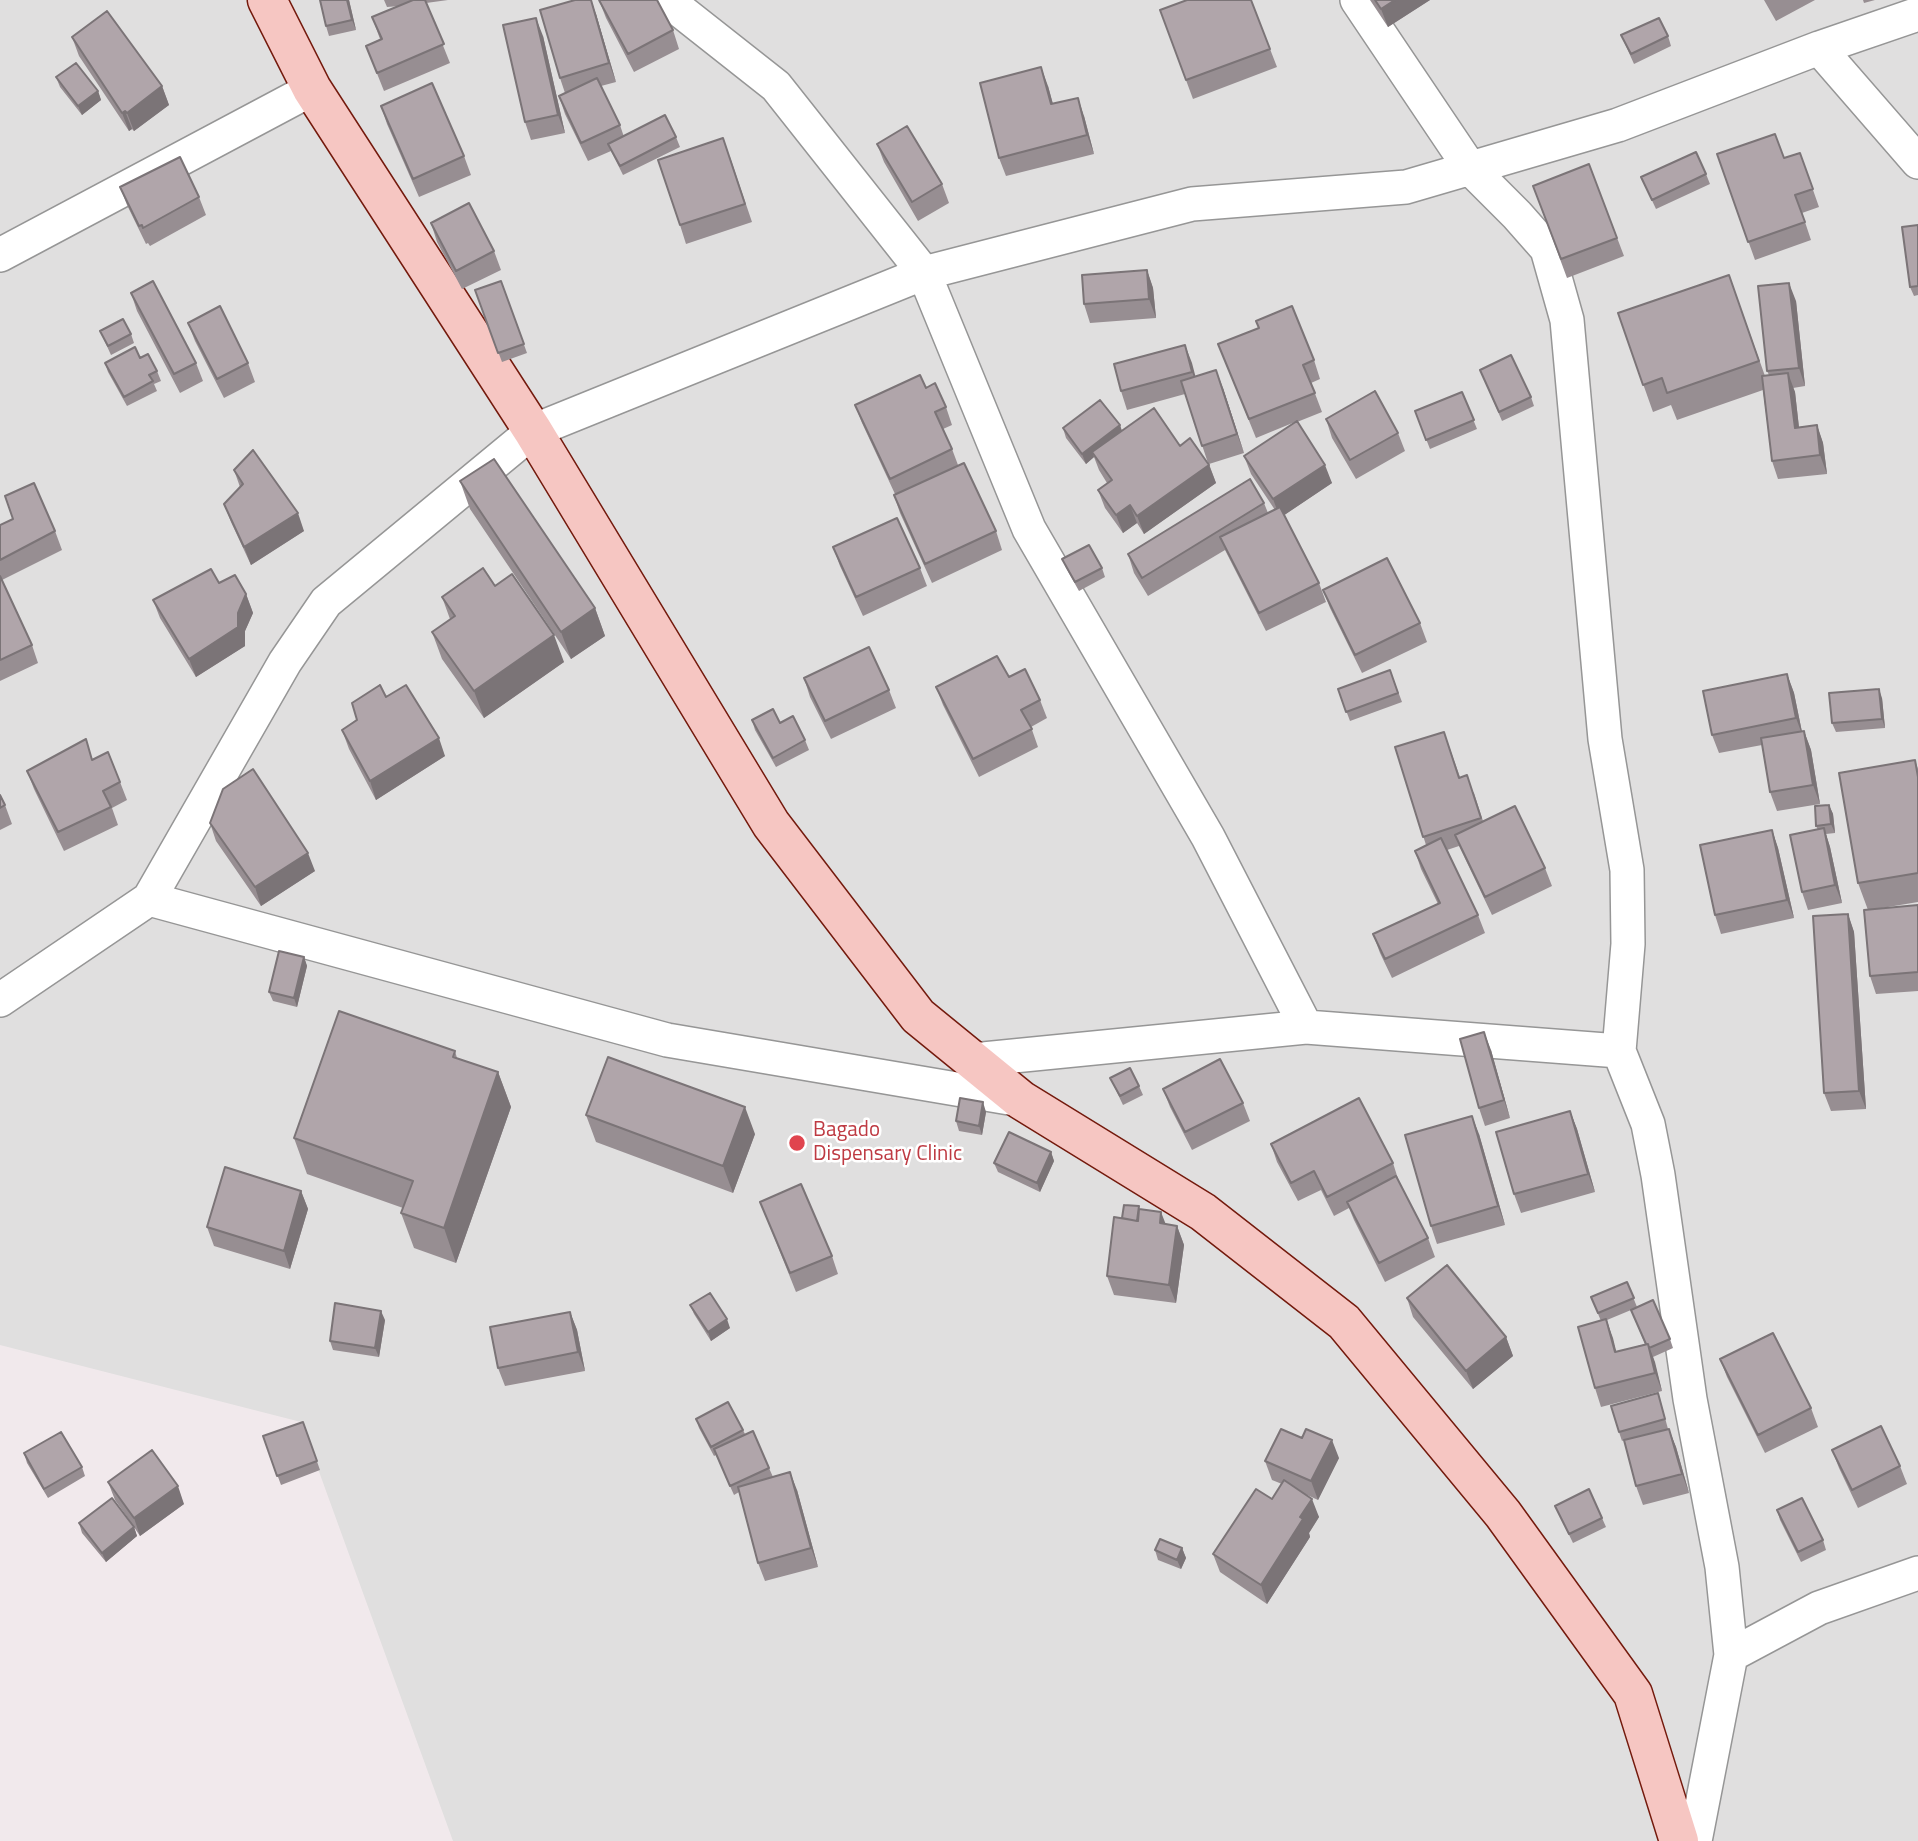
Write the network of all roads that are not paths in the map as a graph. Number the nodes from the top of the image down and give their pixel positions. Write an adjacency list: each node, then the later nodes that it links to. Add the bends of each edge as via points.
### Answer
1 (267, 0): 6 (street)
2 (667, 0): 10 (street, via 776,86)
3 (1357, 0): 8 (street)
4 (1918, 14): 5 (street)
5 (1819, 48): 7 (street); 8 (street, via 1618,125)
6 (312, 89): 9 (street); 11 (street)
7 (1918, 162)
8 (1469, 168): 10 (street, via 1406,187 1192,204); 15 (street, via 1547,249 1567,320 1605,739 1627,870 1628,944)
9 (0, 254)
10 (924, 273): 11 (street); 14 (street, via 1029,529 1208,836)
11 (533, 430): 12 (street, via 326,602 285,662); 16 (street, via 771,824 918,1016)
12 (149, 898): 13 (street); 17 (street, via 667,1040)
13 (0, 1000)
14 (1306, 1027): 15 (street); 16 (street)
15 (1619, 1051): 19 (street, via 1648,1124 1658,1175 1690,1399 1722,1567)
16 (973, 1060): 17 (street)
17 (1021, 1100): 20 (street, via 1203,1212 1344,1322 1503,1514 1633,1694)
18 (1918, 1573): 19 (street, via 1819,1608)
19 (1731, 1655): 20 (street)
20 (1697, 1837)

